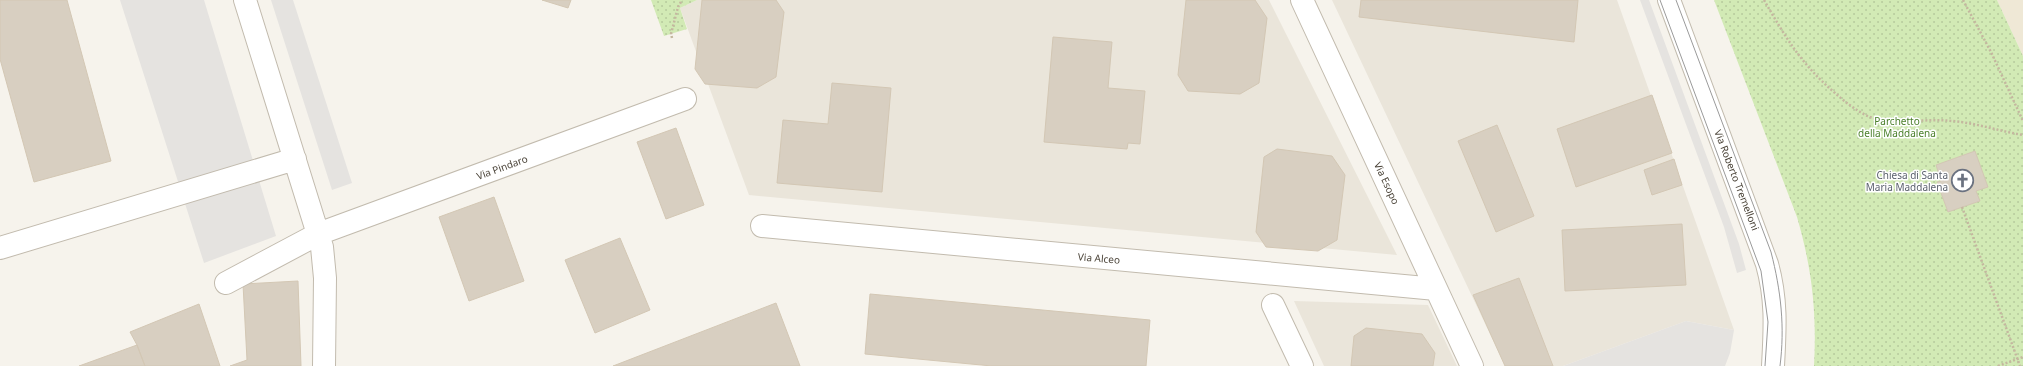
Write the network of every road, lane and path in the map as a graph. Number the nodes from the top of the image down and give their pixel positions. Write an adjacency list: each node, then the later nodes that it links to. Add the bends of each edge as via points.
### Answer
1 (245, 0): 11 (street)
2 (682, 0): 7 (path, via 678,7)
3 (1302, 0): 17 (street, Via Esopo)
4 (1669, 0): 19 (street, Via Roberto Tremelloni, via 1767,264)
5 (1764, 0): 10 (path, via 1783,34 1812,72 1844,101 1870,117 1906,121 1952,121)
6 (1963, 0): 9 (path)
7 (672, 38)
8 (686, 99): 14 (street, Via Pindaro)
9 (2023, 120)
10 (2023, 135)
11 (295, 159): 14 (street); 15 (street)
12 (1962, 207): 21 (path)
13 (762, 226): 17 (street, Via Alceo)
14 (318, 234): 16 (street, Via Pindaro); 22 (street, via 324,266)
15 (0, 248)
16 (226, 283)
17 (1436, 289): 24 (street, Via Esopo)
18 (1273, 305): 23 (street)
19 (1776, 315): 25 (street); 26 (street, Via Roberto Tremelloni)
20 (2023, 357): 21 (path)
21 (2017, 359): 27 (path); 28 (path)
22 (324, 366)
23 (1302, 366)
24 (1472, 366)
25 (1765, 366)
26 (1773, 366)
27 (1998, 366)
28 (2020, 366)

